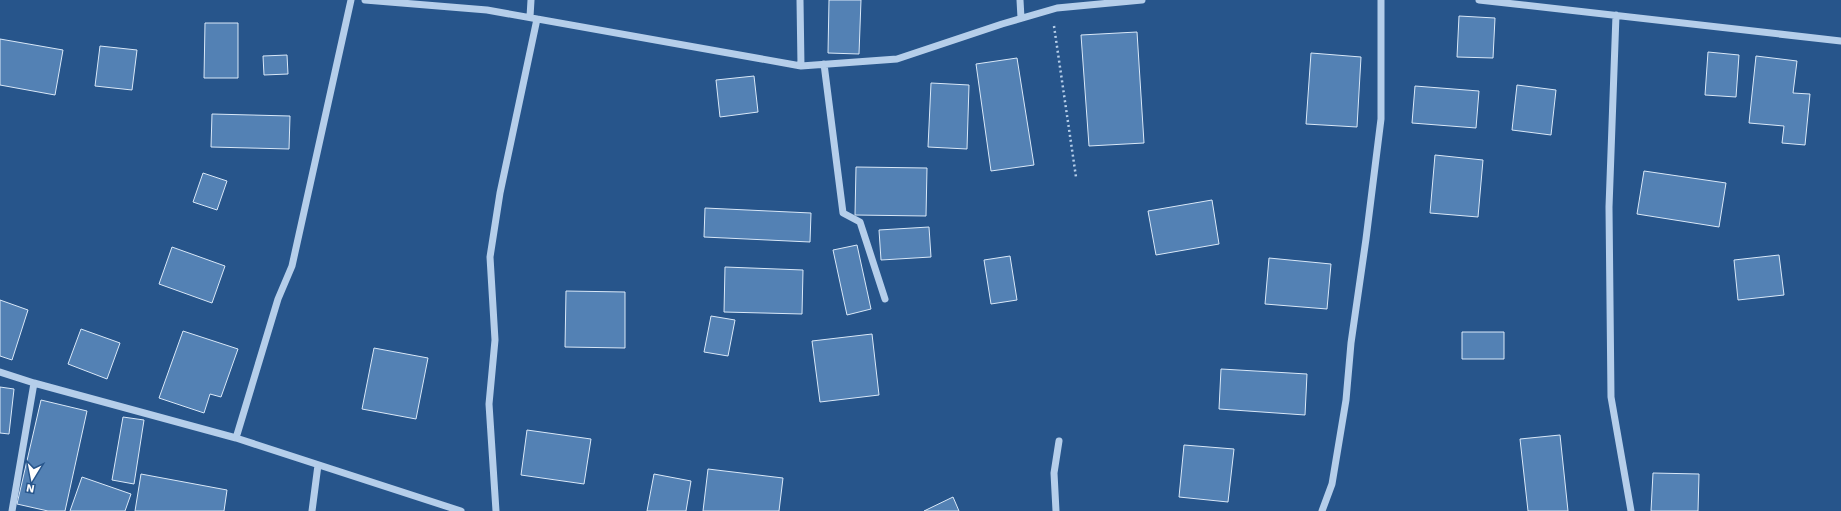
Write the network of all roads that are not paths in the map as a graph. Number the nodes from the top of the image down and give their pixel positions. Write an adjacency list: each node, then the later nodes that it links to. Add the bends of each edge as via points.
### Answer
1 (351, 0): 18 (street, via 292,266 278,299)
2 (365, 0): 10 (street, via 487,10)
3 (531, 0): 10 (street)
4 (800, 0): 14 (street)
5 (1020, 0): 11 (street)
6 (1142, 0): 11 (street, via 1051,10)
7 (1381, 0): 26 (street, via 1381,119 1351,343 1346,400 1332,484)
8 (1479, 0): 9 (street)
9 (1616, 15): 12 (street); 27 (street, via 1610,207 1611,397)
10 (534, 18): 14 (street); 24 (street, via 490,257 495,340 489,404)
11 (1021, 18): 13 (street, via 897,59)
12 (1841, 41)
13 (824, 64): 14 (street); 15 (street, via 843,213 860,222)
14 (801, 66)
15 (885, 299)
16 (0, 372): 17 (street)
17 (34, 383): 18 (street); 21 (street)
18 (236, 438): 20 (street)
19 (1059, 441): 25 (street, via 1054,473)
20 (318, 465): 22 (street); 23 (street)
21 (12, 511)
22 (312, 511)
23 (461, 511)
24 (496, 511)
25 (1056, 511)
26 (1322, 511)
27 (1631, 511)

